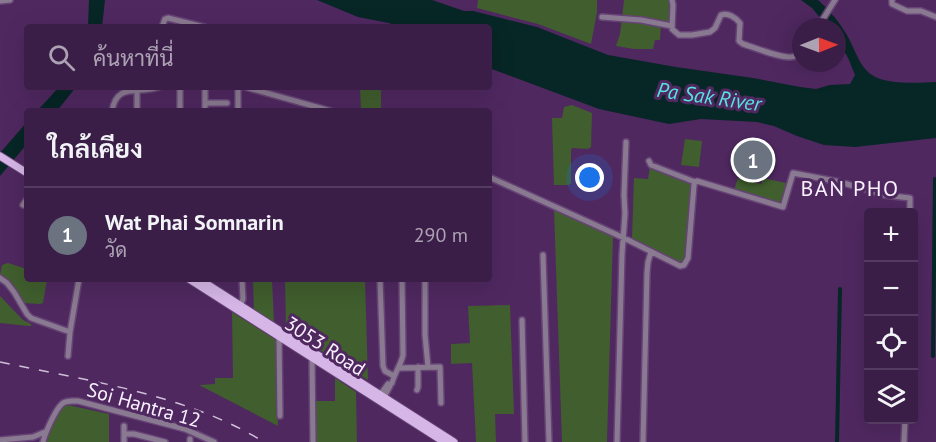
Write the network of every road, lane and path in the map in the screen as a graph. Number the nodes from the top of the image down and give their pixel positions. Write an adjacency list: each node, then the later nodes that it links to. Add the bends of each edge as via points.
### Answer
1 (10, 0): 4 (street)
2 (672, 0): 11 (street)
3 (892, 0): 7 (street, via 894,6)
4 (0, 1)
5 (834, 1): 8 (street)
6 (602, 17): 11 (street)
7 (936, 17)
8 (824, 18)
9 (163, 24): 10 (street, via 168,18)
10 (192, 24)
11 (672, 26): 12 (street, via 679,35 707,34 727,14 740,23 739,41 743,44)
12 (792, 57)
13 (124, 90): 23 (street)
14 (130, 90): 20 (street)
15 (150, 90): 20 (street)
16 (180, 90): 25 (street)
17 (205, 90): 21 (street)
18 (238, 90): 27 (street)
19 (255, 90): 28 (street)
20 (136, 91): 24 (street)
21 (205, 103): 22 (street); 26 (street)
22 (227, 103)
23 (113, 108)
24 (137, 108)
25 (180, 108)
26 (205, 108)
27 (238, 108)
28 (320, 108)
29 (626, 142): 36 (street)
30 (0, 156): 32 (main road)
31 (649, 161): 34 (street)
32 (24, 170)
33 (492, 178): 36 (street)
34 (695, 182): 35 (street, via 783,207 794,173 910,198); 37 (street, via 684,265)
35 (910, 208)
36 (624, 238): 37 (street); 76 (street)
37 (651, 252): 77 (street, via 647,273)
38 (543, 255): 75 (street)
39 (0, 278): 49 (street, via 30,318)
40 (78, 282): 49 (street)
41 (194, 282): 50 (main road, 3053 Road)
42 (208, 282): 47 (main road, 3053 Road)
43 (242, 282): 47 (street)
44 (380, 282): 56 (street, via 382,366)
45 (402, 282): 54 (street, via 403,355)
46 (425, 282): 53 (street)
47 (240, 306): 58 (main road, 3053 Road)
48 (522, 320): 74 (street)
49 (70, 332): 51 (street)
50 (279, 336): 52 (main road, 3053 Road); 60 (street)
51 (68, 356)
52 (312, 357): 67 (street); 72 (main road, 3053 Road)
53 (428, 367): 55 (street); 59 (street, via 440,367)
54 (398, 368): 55 (street); 56 (street)
55 (418, 368): 57 (street)
56 (391, 382): 58 (street)
57 (417, 390)
58 (382, 396): 73 (main road, 3053 Road)
59 (441, 404)
60 (280, 416)
61 (905, 424): 78 (street)
62 (124, 426): 64 (street)
63 (45, 432): 65 (street); 68 (street, Soi Hantra 12); 71 (street, Soi Hantra 12, via 61,405 78,401 166,423)
64 (124, 434): 66 (street); 69 (street)
65 (0, 440)
66 (146, 440): 70 (street)
67 (313, 441)
68 (43, 442)
69 (124, 442)
70 (165, 442)
71 (214, 442)
72 (444, 442)
73 (454, 442)
74 (525, 442)
75 (549, 442)
76 (617, 442)
77 (644, 442)
78 (904, 442)

